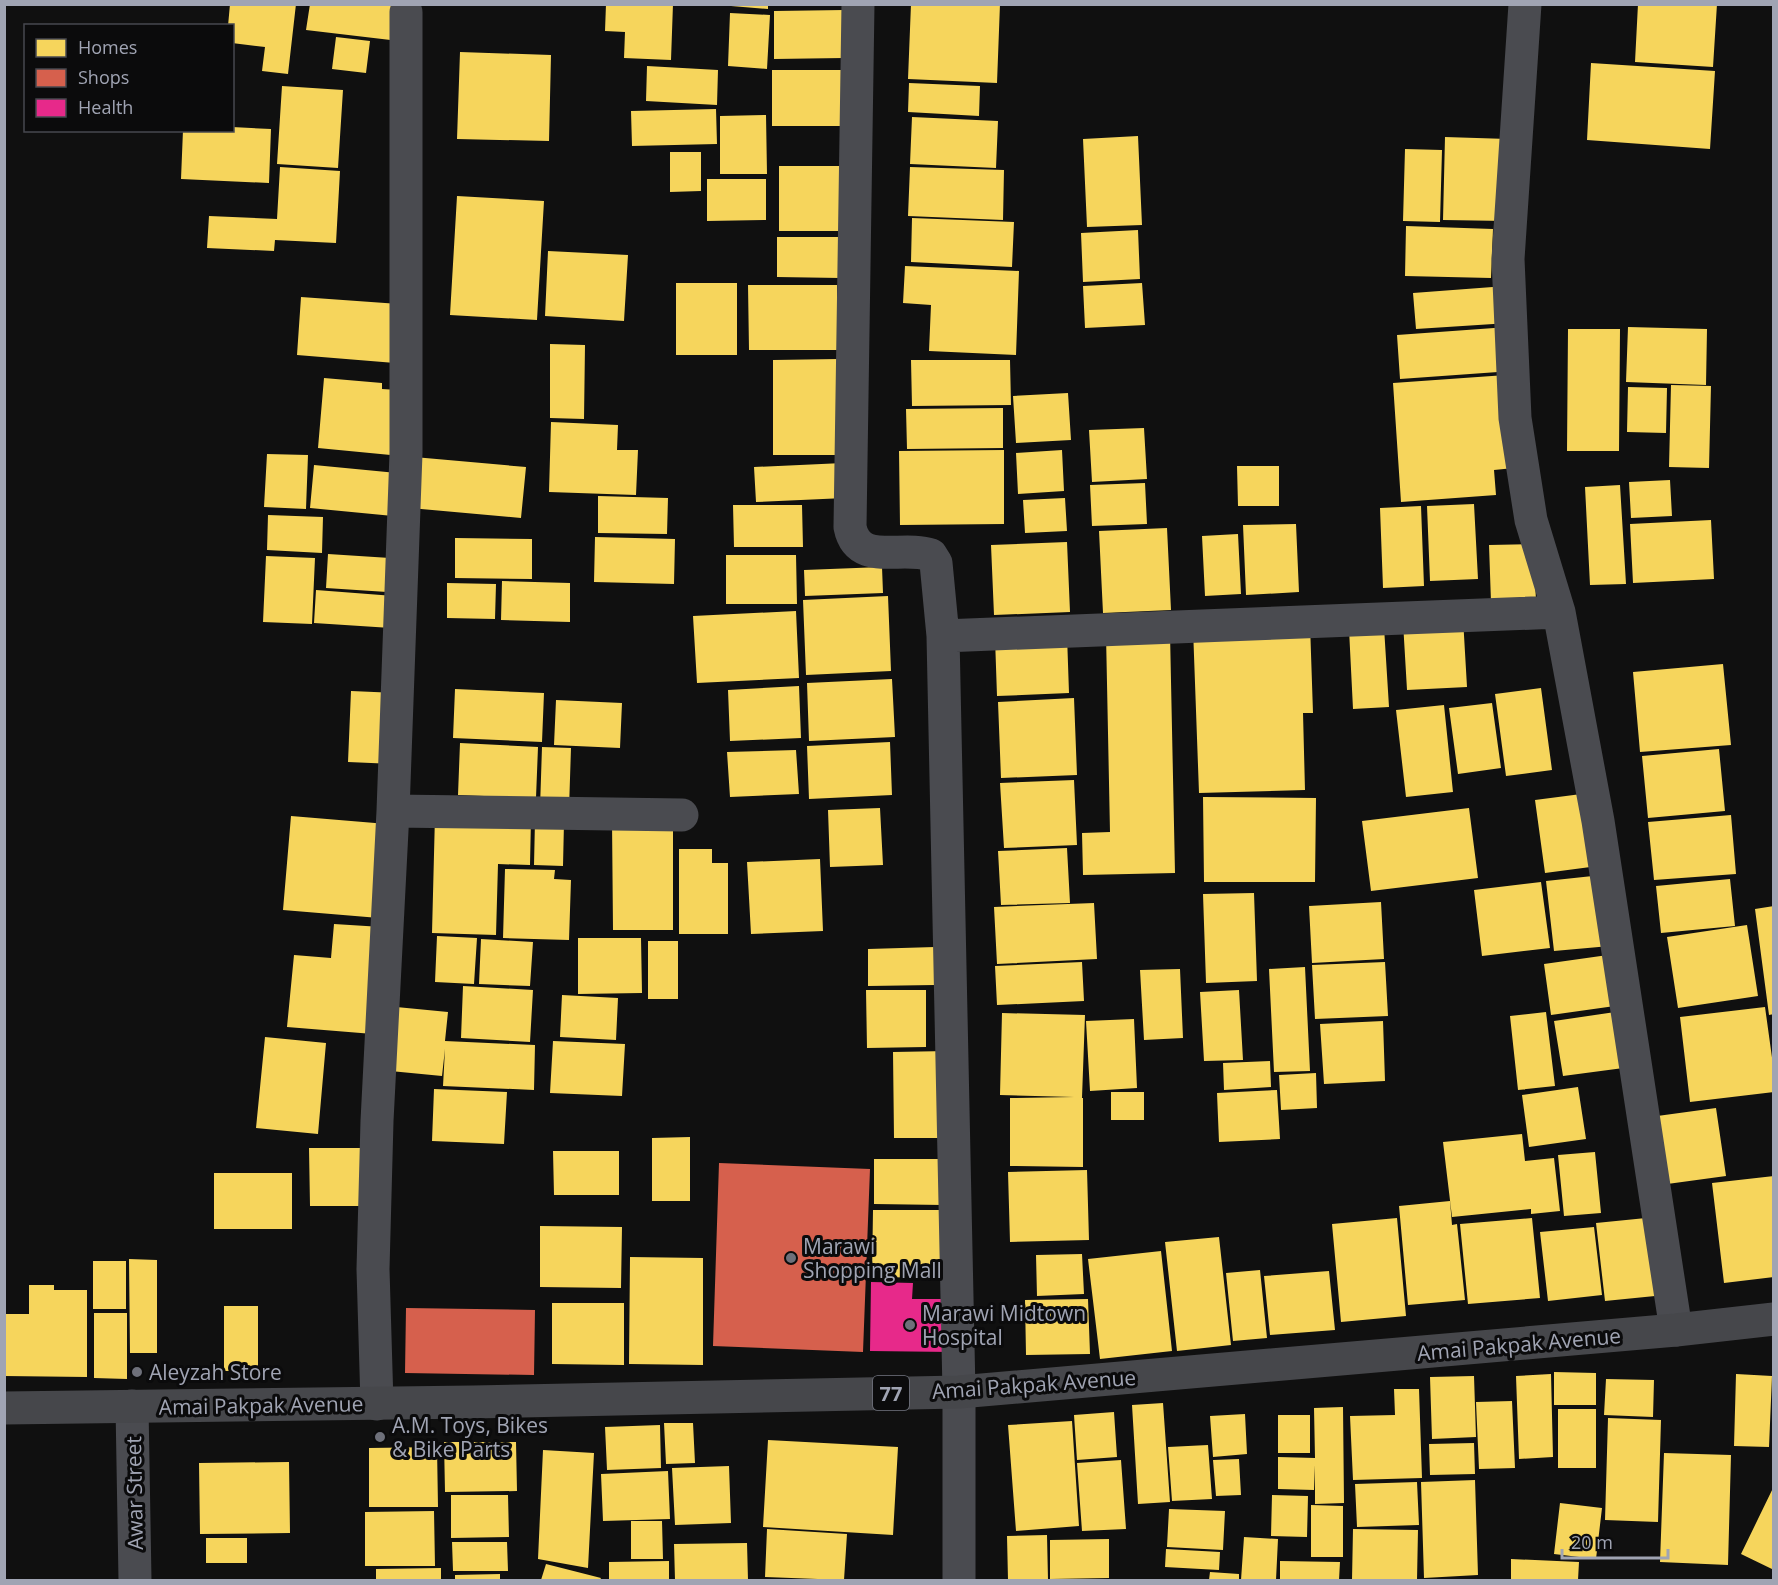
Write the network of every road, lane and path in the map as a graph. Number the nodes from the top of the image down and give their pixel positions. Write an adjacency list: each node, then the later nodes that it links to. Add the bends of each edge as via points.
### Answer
1 (858, 4): 5 (street, via 850,527 858,547 870,552 931,555 936,562)
2 (1525, 4): 4 (street, via 1508,259 1515,418 1531,520)
3 (406, 12): 6 (street, via 406,453)
4 (1559, 612): 5 (street); 9 (street, via 1598,821)
5 (943, 636): 10 (street)
6 (393, 811): 7 (street); 11 (street, via 376,1121 373,1269)
7 (682, 815)
8 (1773, 1319): 9 (highway, Amai Pakpak Avenue / 77)
9 (1676, 1330): 10 (highway, Amai Pakpak Avenue / 77)
10 (959, 1392): 11 (highway, Amai Pakpak Avenue / 77); 15 (street)
11 (377, 1404): 12 (highway, Amai Pakpak Avenue / 77)
12 (132, 1406): 13 (highway, Amai Pakpak Avenue / 77); 14 (street, Awar Street)
13 (4, 1408)
14 (135, 1581)
15 (959, 1581)

